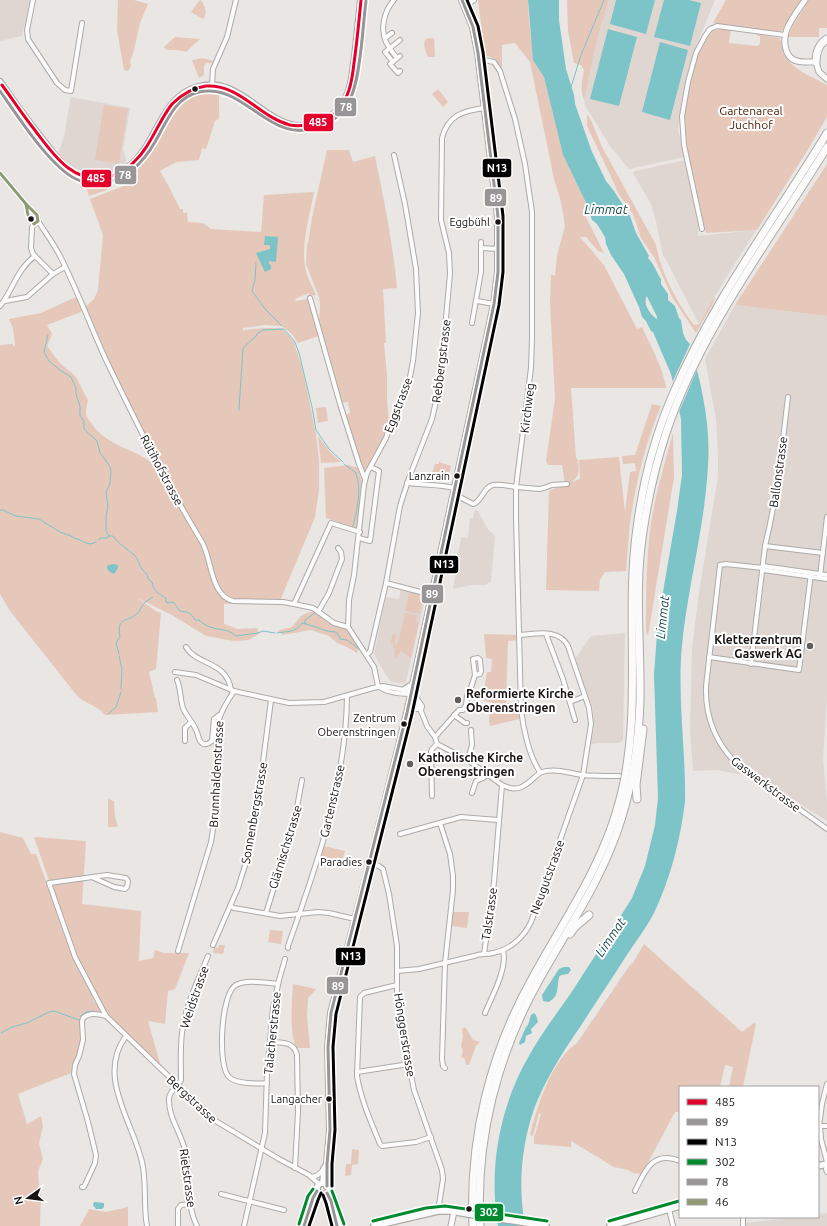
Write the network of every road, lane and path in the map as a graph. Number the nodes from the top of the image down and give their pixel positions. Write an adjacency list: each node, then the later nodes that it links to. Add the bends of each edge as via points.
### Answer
1 (33, 0): 9 (street, via 27,30 29,42 57,83 65,90 71,91)
2 (236, 0): 22 (street, via 227,37 213,69)
3 (361, 0): 22 (main road, via 350,87 341,106 324,120 304,126 283,123 234,91)
4 (394, 0): 12 (street, via 385,16)
5 (462, 0): 8 (main road)
6 (474, 0): 8 (street)
7 (805, 0): 11 (street)
8 (465, 6): 17 (main road, via 473,27)
9 (82, 23)
10 (392, 33): 12 (street)
11 (785, 35): 19 (street, via 786,50 791,57 800,62); 30 (street, via 717,26 710,29 700,44 688,82 682,116 684,145)
12 (385, 38): 16 (street)
13 (827, 39): 19 (highway, via 818,48)
14 (400, 40): 16 (street)
15 (827, 43): 19 (highway)
16 (389, 48): 18 (street, via 385,52); 18 (street, via 399,57)
17 (479, 59): 24 (main road); 48 (street, Kirchweg, via 494,62 500,71 515,119 532,212 531,368)
18 (393, 62): 20 (street, via 390,64 398,73)
19 (816, 62): 21 (street, via 820,72)
20 (400, 71)
21 (827, 79)
22 (212, 85): 23 (main road, via 183,93 166,111 135,162 119,174 97,179 77,174 63,165)
23 (1, 86)
24 (484, 106): 33 (main road, via 498,211); 46 (street, Rebbergstrasse, via 451,119 444,129 442,138 441,220 449,253 450,274 443,360 432,419)
25 (827, 133): 175 (highway, via 731,284 687,362 664,415 647,469 635,543 632,583 632,716 629,753 619,804 594,869 524,993 496,1059 484,1101 476,1144 472,1189)
26 (827, 147): 67 (highway, via 736,291 702,351 680,397 654,475 643,533)
27 (394, 155): 44 (street, Eggstrasse, via 416,269 418,313 409,382)
28 (0, 173): 29 (street, Rütihofstrasse, via 38,215)
29 (38, 221): 34 (street, via 31,231 32,251); 35 (street, Rütihofstrasse)
30 (702, 229)
31 (481, 242): 32 (street)
32 (481, 248): 33 (street); 39 (street)
33 (499, 249): 40 (main road)
34 (35, 256): 36 (street); 38 (street, via 22,267)
35 (65, 268): 36 (street); 64 (street, Rütihofstrasse, via 160,471 205,548 212,578 219,589 225,597 233,601)
36 (53, 274): 38 (street, via 27,297)
37 (310, 298): 45 (street, via 340,404)
38 (5, 301): 41 (street)
39 (477, 301): 40 (street); 42 (street)
40 (494, 304): 49 (main road)
41 (0, 306)
42 (472, 323)
43 (788, 397): 54 (street, Ballonstrasse, via 770,528)
44 (371, 467): 45 (street, Eggstrasse); 53 (street, via 379,472 370,541)
45 (366, 479): 52 (street, Eggstrasse)
46 (407, 483): 49 (street); 62 (street, Rebbergstrasse, via 400,506)
47 (567, 484): 48 (street, via 539,489)
48 (516, 487): 50 (street, via 492,485 473,504); 69 (street, Kirchweg)
49 (455, 488): 50 (main road)
50 (454, 494): 63 (main road)
51 (827, 517): 56 (street)
52 (360, 532): 53 (street, Eggstrasse); 64 (street, via 331,523)
53 (359, 538): 66 (street, Eggstrasse, via 349,600)
54 (765, 546): 56 (street); 57 (street, Ballonstrasse)
55 (338, 548): 65 (street, via 342,559 329,593)
56 (823, 553): 60 (street)
57 (763, 568): 58 (street); 72 (street, Gaswerkstrasse, via 720,565); 73 (street, Ballonstrasse)
58 (810, 574): 60 (street); 73 (street, via 799,670)
59 (827, 575): 60 (street)
60 (820, 576): 61 (street)
61 (827, 579)
62 (386, 583): 63 (street); 71 (street, Rebbergstrasse, via 370,652)
63 (432, 595): 77 (main road)
64 (294, 604): 65 (street, Rütihofstrasse)
65 (318, 612): 66 (street, Rütihofstrasse, via 334,623)
66 (348, 627): 71 (street)
67 (639, 627): 106 (highway, via 644,722 636,785); 125 (highway, via 639,729 626,803 617,833 601,870)
68 (546, 634): 69 (street); 83 (street, Neugutstrasse, via 559,636 567,643); 85 (street)
69 (519, 635): 98 (street, Kirchweg, via 522,719)
70 (186, 647): 79 (street, via 189,652 223,672)
71 (367, 654): 78 (street, via 374,667)
72 (709, 657): 73 (street); 109 (street, Gaswerkstrasse, via 707,710 713,732 724,750 742,769)
73 (751, 664)
74 (175, 672): 79 (street, via 196,675)
75 (475, 674): 89 (street, via 466,705)
76 (177, 680): 91 (street, via 183,707)
77 (413, 684): 80 (main road); 81 (main road)
78 (378, 686): 80 (street); 81 (street, via 383,690); 82 (street)
79 (233, 690): 84 (street); 88 (street, Brunnhaldenstrasse)
80 (404, 690): 81 (street)
81 (410, 694): 86 (street); 87 (main road)
82 (347, 696): 84 (street, via 309,704); 115 (street, Gartenstrasse, via 346,726 336,790 321,850)
83 (585, 696): 85 (street); 100 (street, Neugutstrasse, via 591,724)
84 (271, 700): 113 (street, Sonnenbergstrasse, via 251,845)
85 (570, 702): 90 (street)
86 (420, 710): 87 (street, via 414,708); 94 (street)
87 (407, 713): 111 (main road)
88 (220, 715): 91 (street, via 214,719 212,741 206,744 201,742); 121 (street, Brunnhaldenstrasse, via 216,733 218,791 214,828)
89 (454, 715): 92 (street); 94 (street)
90 (575, 720)
91 (191, 722): 95 (street, via 185,728)
92 (467, 723)
93 (471, 730): 97 (street, via 472,745)
94 (435, 737): 96 (street)
95 (185, 741)
96 (437, 744): 97 (street); 105 (street, via 431,752)
97 (468, 760): 99 (street)
98 (540, 772): 100 (street); 103 (street, via 520,788 513,789)
99 (487, 775): 103 (street); 104 (street, via 476,781)
100 (583, 775): 101 (street); 120 (street, Neugutstrasse, via 528,929 519,940)
101 (619, 776)
102 (302, 780): 114 (street, Glärnischstrasse, via 294,824)
103 (502, 785): 107 (street, Talstrasse)
104 (472, 793)
105 (432, 796)
106 (637, 799)
107 (498, 820): 108 (street, via 461,817); 122 (street, Talstrasse, via 494,882)
108 (440, 823): 110 (street); 126 (street, via 454,876)
109 (826, 827)
110 (400, 834)
111 (370, 863): 117 (main road); 127 (street, Hönggerstrasse, via 381,867 384,874 395,928)
112 (94, 878): 112 (street, via 126,878 127,887 120,889); 131 (street, via 49,884 75,957)
113 (230, 906): 114 (street); 118 (street, Sonnenbergstrasse)
114 (266, 913): 115 (street, via 280,916)
115 (300, 914): 117 (street, via 329,913); 119 (street, Gartenstrasse)
116 (589, 915): 125 (highway, via 576,927)
117 (355, 919): 148 (main road, via 330,1025 330,1130)
118 (213, 945)
119 (288, 948)
120 (503, 950): 122 (street, Neugutstrasse); 130 (street, via 504,958 499,981)
121 (178, 951)
122 (484, 954): 126 (street, Talstrasse)
123 (208, 956): 139 (street, Weidstrasse, via 185,1018 181,1039 181,1080)
124 (285, 959): 128 (street, Talacherstrasse)
125 (550, 961): 176 (highway, via 519,1019 495,1084 482,1152)
126 (445, 962): 127 (street, Talstrasse, via 420,969); 135 (street, via 442,1059)
127 (397, 971): 129 (street, Hönggerstrasse)
128 (278, 984): 133 (street, Talacherstrasse); 137 (street, via 244,982 233,987 229,992 222,1031 223,1058 228,1077 235,1081)
129 (397, 985): 134 (street, Hönggerstrasse); 136 (street, via 364,993 360,997)
130 (485, 1013)
131 (106, 1016): 132 (street, Bergstrasse); 153 (street, via 92,1014 83,1018 82,1047 74,1069 95,1150 95,1163)
132 (126, 1036): 139 (street, Bergstrasse); 167 (street, via 116,1056 115,1081 145,1176)
133 (270, 1042): 137 (street, Talacherstrasse); 149 (street, via 287,1043 297,1052 298,1120)
134 (408, 1064): 136 (street); 142 (street, Hönggerstrasse, via 414,1090)
135 (445, 1068)
136 (357, 1072): 142 (street, via 361,1092 382,1146 416,1142)
137 (267, 1084): 143 (street, Talacherstrasse)
138 (827, 1084): 140 (street)
139 (177, 1086): 143 (street, Bergstrasse, via 214,1120); 159 (street, Rietstrasse, via 170,1094 170,1105 185,1150)
140 (819, 1126): 141 (street); 144 (street)
141 (827, 1126)
142 (431, 1137): 163 (street, Hönggerstrasse, via 443,1179)
143 (262, 1148): 149 (street, Bergstrasse); 158 (street, Talacherstrasse)
144 (824, 1151): 145 (street); 147 (street)
145 (819, 1153)
146 (679, 1161): 154 (street, via 665,1158 653,1162 648,1166)
147 (827, 1164): 150 (street)
148 (326, 1166): 151 (street, via 318,1176); 152 (main road, via 328,1169)
149 (295, 1168): 151 (street, Bergstrasse)
150 (827, 1172)
151 (312, 1177): 152 (street, Bergstrasse)
152 (323, 1184): 155 (main road, via 328,1189); 156 (main road, via 317,1188)
153 (82, 1187)
154 (636, 1191)
155 (327, 1192): 156 (main road, via 324,1195); 165 (main road)
156 (319, 1193): 171 (main road, via 313,1198); 172 (main road)
157 (221, 1194): 158 (street)
158 (250, 1200): 162 (street); 170 (street, Talacherstrasse)
159 (191, 1204): 168 (street, via 181,1205 178,1209); 169 (street, Rietstrasse)
160 (679, 1206): 161 (main road)
161 (669, 1209): 166 (main road); 178 (street)
162 (284, 1210)
163 (438, 1211): 164 (main road); 173 (main road)
164 (454, 1212): 174 (street); 177 (main road, bridge)
165 (337, 1225)
166 (613, 1225)
167 (147, 1226)
168 (178, 1226)
169 (197, 1226)
170 (244, 1226)
171 (304, 1226)
172 (307, 1226)
173 (374, 1226)
174 (450, 1226)
175 (473, 1226)
176 (480, 1226)
177 (546, 1226)
178 (673, 1226)

